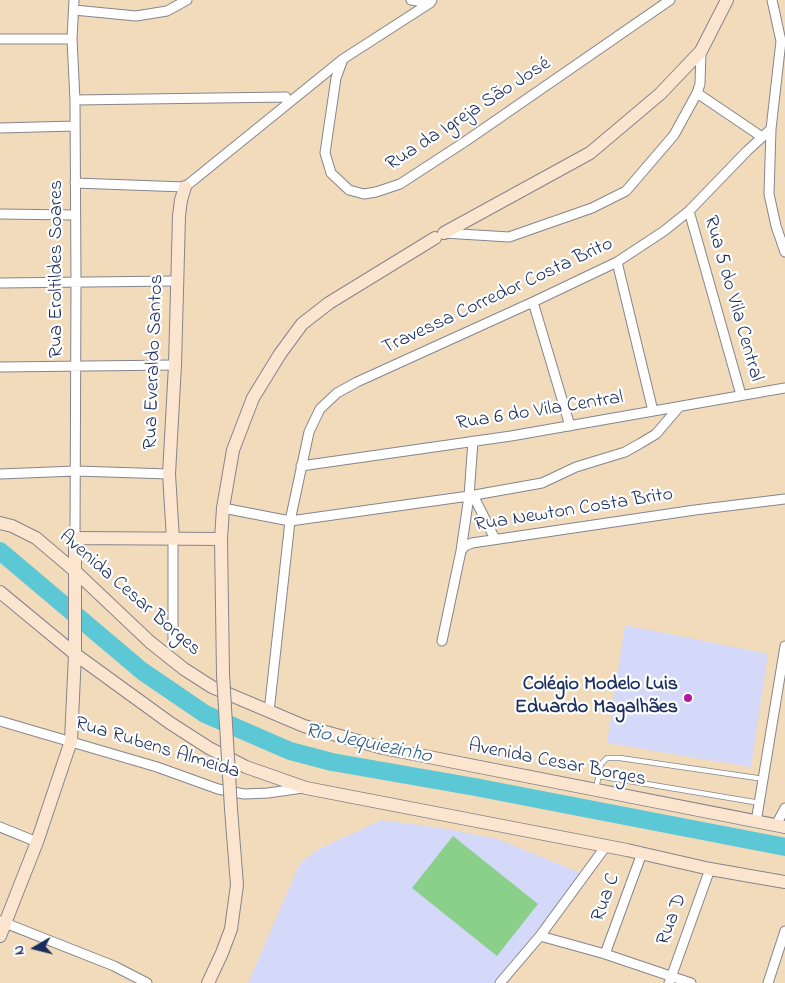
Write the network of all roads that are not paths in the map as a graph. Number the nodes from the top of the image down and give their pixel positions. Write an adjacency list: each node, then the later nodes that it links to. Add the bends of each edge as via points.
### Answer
1 (74, 0): 8 (street, Rua Eroltildes Soares)
2 (187, 0): 8 (street, via 166,11 136,16)
3 (411, 0): 7 (street)
4 (670, 0): 12 (street, Rua da Igreja São José, via 466,141 400,184 376,192 364,194 348,190 331,173 325,152 336,78)
5 (727, 0): 11 (main road)
6 (772, 0): 18 (street, via 781,41)
7 (431, 2): 12 (street)
8 (74, 10): 10 (street, Rua Eroltildes Soares)
9 (0, 39): 10 (street)
10 (72, 39): 15 (street, Rua Eroltildes Soares)
11 (701, 51): 13 (street); 25 (main road, via 660,94 590,153)
12 (343, 59): 21 (street)
13 (697, 93): 19 (street); 25 (street, via 674,135 626,190 592,208 509,237)
14 (286, 97): 15 (street)
15 (75, 100): 16 (street, Rua Eroltildes Soares)
16 (75, 126): 17 (street); 20 (street, Rua Eroltildes Soares)
17 (0, 128)
18 (771, 129): 19 (street, Travessa Corredor Costa Brito); 26 (street, via 769,194)
19 (762, 137): 22 (street, Travessa Corredor Costa Brito)
20 (75, 183): 21 (street); 24 (street, Rua Eroltildes Soares)
21 (185, 187): 28 (main road, Rua Everaldo Santos, via 179,216)
22 (689, 211): 27 (street, Travessa Corredor Costa Brito); 36 (street, Rua 5 do Vila Central)
23 (0, 214): 24 (street)
24 (75, 215): 30 (street, Rua Eroltildes Soares)
25 (440, 236): 47 (main road, via 329,303 302,324 253,398 233,450)
26 (785, 252)
27 (617, 262): 31 (street, Travessa Corredor Costa Brito); 38 (street)
28 (176, 280): 30 (street); 32 (main road, Rua Everaldo Santos)
29 (0, 283): 30 (street)
30 (76, 283): 33 (street, Rua Eroltildes Soares)
31 (533, 302): 39 (street); 41 (street, Travessa Corredor Costa Brito, via 337,393 320,409 308,432)
32 (175, 365): 33 (street); 44 (main road, Rua Everaldo Santos)
33 (76, 366): 34 (street); 42 (street, Rua Eroltildes Soares)
34 (0, 367)
35 (785, 388): 36 (street, Rua 6 do Vila Central)
36 (741, 395): 37 (street, Rua 6 do Vila Central)
37 (679, 407): 38 (street, Rua 6 do Vila Central); 45 (street, via 656,434 625,452 576,467 542,483)
38 (653, 411): 39 (street, Rua 6 do Vila Central)
39 (570, 426): 40 (street, Rua 6 do Vila Central)
40 (473, 442): 41 (street, Rua 6 do Vila Central); 45 (street)
41 (301, 466): 48 (street, Travessa Corredor Costa Brito)
42 (76, 471): 43 (street); 44 (street); 50 (street, Rua Eroltildes Soares)
43 (0, 474)
44 (169, 474): 51 (main road, Rua Everaldo Santos)
45 (471, 496): 48 (street); 53 (street); 54 (street)
46 (785, 499): 53 (street, Rua Newton Costa Brito)
47 (224, 508): 48 (street); 52 (main road)
48 (290, 521): 61 (street, Travessa Corredor Costa Brito)
49 (0, 523): 55 (main road, Avenida Cesar Borges, via 36,538)
50 (75, 538): 51 (main road); 55 (main road)
51 (173, 539): 52 (main road); 58 (street)
52 (221, 539): 85 (main road, bridge, via 223,674 237,885 231,928)
53 (495, 539): 54 (street, Rua Newton Costa Brito, via 472,543)
54 (461, 551): 57 (street, Rua Newton Costa Brito)
55 (75, 571): 60 (main road); 61 (main road, Avenida Cesar Borges, via 150,642 184,669 212,687)
56 (0, 592): 60 (main road)
57 (442, 641)
58 (173, 643)
59 (785, 646): 65 (street)
60 (75, 654): 63 (main road); 66 (main road, via 209,748 246,767)
61 (268, 712): 67 (main road, Avenida Cesar Borges, via 304,726 383,748)
62 (0, 721): 63 (street, Rua Rubens Almeida)
63 (71, 741): 66 (street, Rua Rubens Almeida, via 218,789 244,794); 73 (main road)
64 (599, 776): 65 (lane, via 601,764 607,758 620,758); 67 (lane); 68 (lane)
65 (764, 779): 68 (street)
66 (306, 788): 74 (main road)
67 (596, 790): 70 (main road, Avenida Cesar Borges)
68 (760, 803): 70 (street)
69 (785, 808): 71 (street)
70 (756, 822): 71 (main road, Avenida Cesar Borges)
71 (781, 826)
72 (0, 827): 73 (street)
73 (37, 842): 78 (main road)
74 (606, 846): 75 (main road); 80 (street)
75 (642, 853): 76 (main road); 82 (street, Rua C)
76 (710, 869): 77 (main road); 83 (street, Rua D)
77 (785, 882)
78 (2, 922): 79 (main road); 84 (street, via 114,966)
79 (0, 936)
80 (540, 936): 82 (street); 86 (street)
81 (784, 936): 88 (street)
82 (605, 954): 83 (street)
83 (670, 980): 87 (street)
84 (147, 983)
85 (208, 983)
86 (500, 983)
87 (691, 983)
88 (768, 983)

